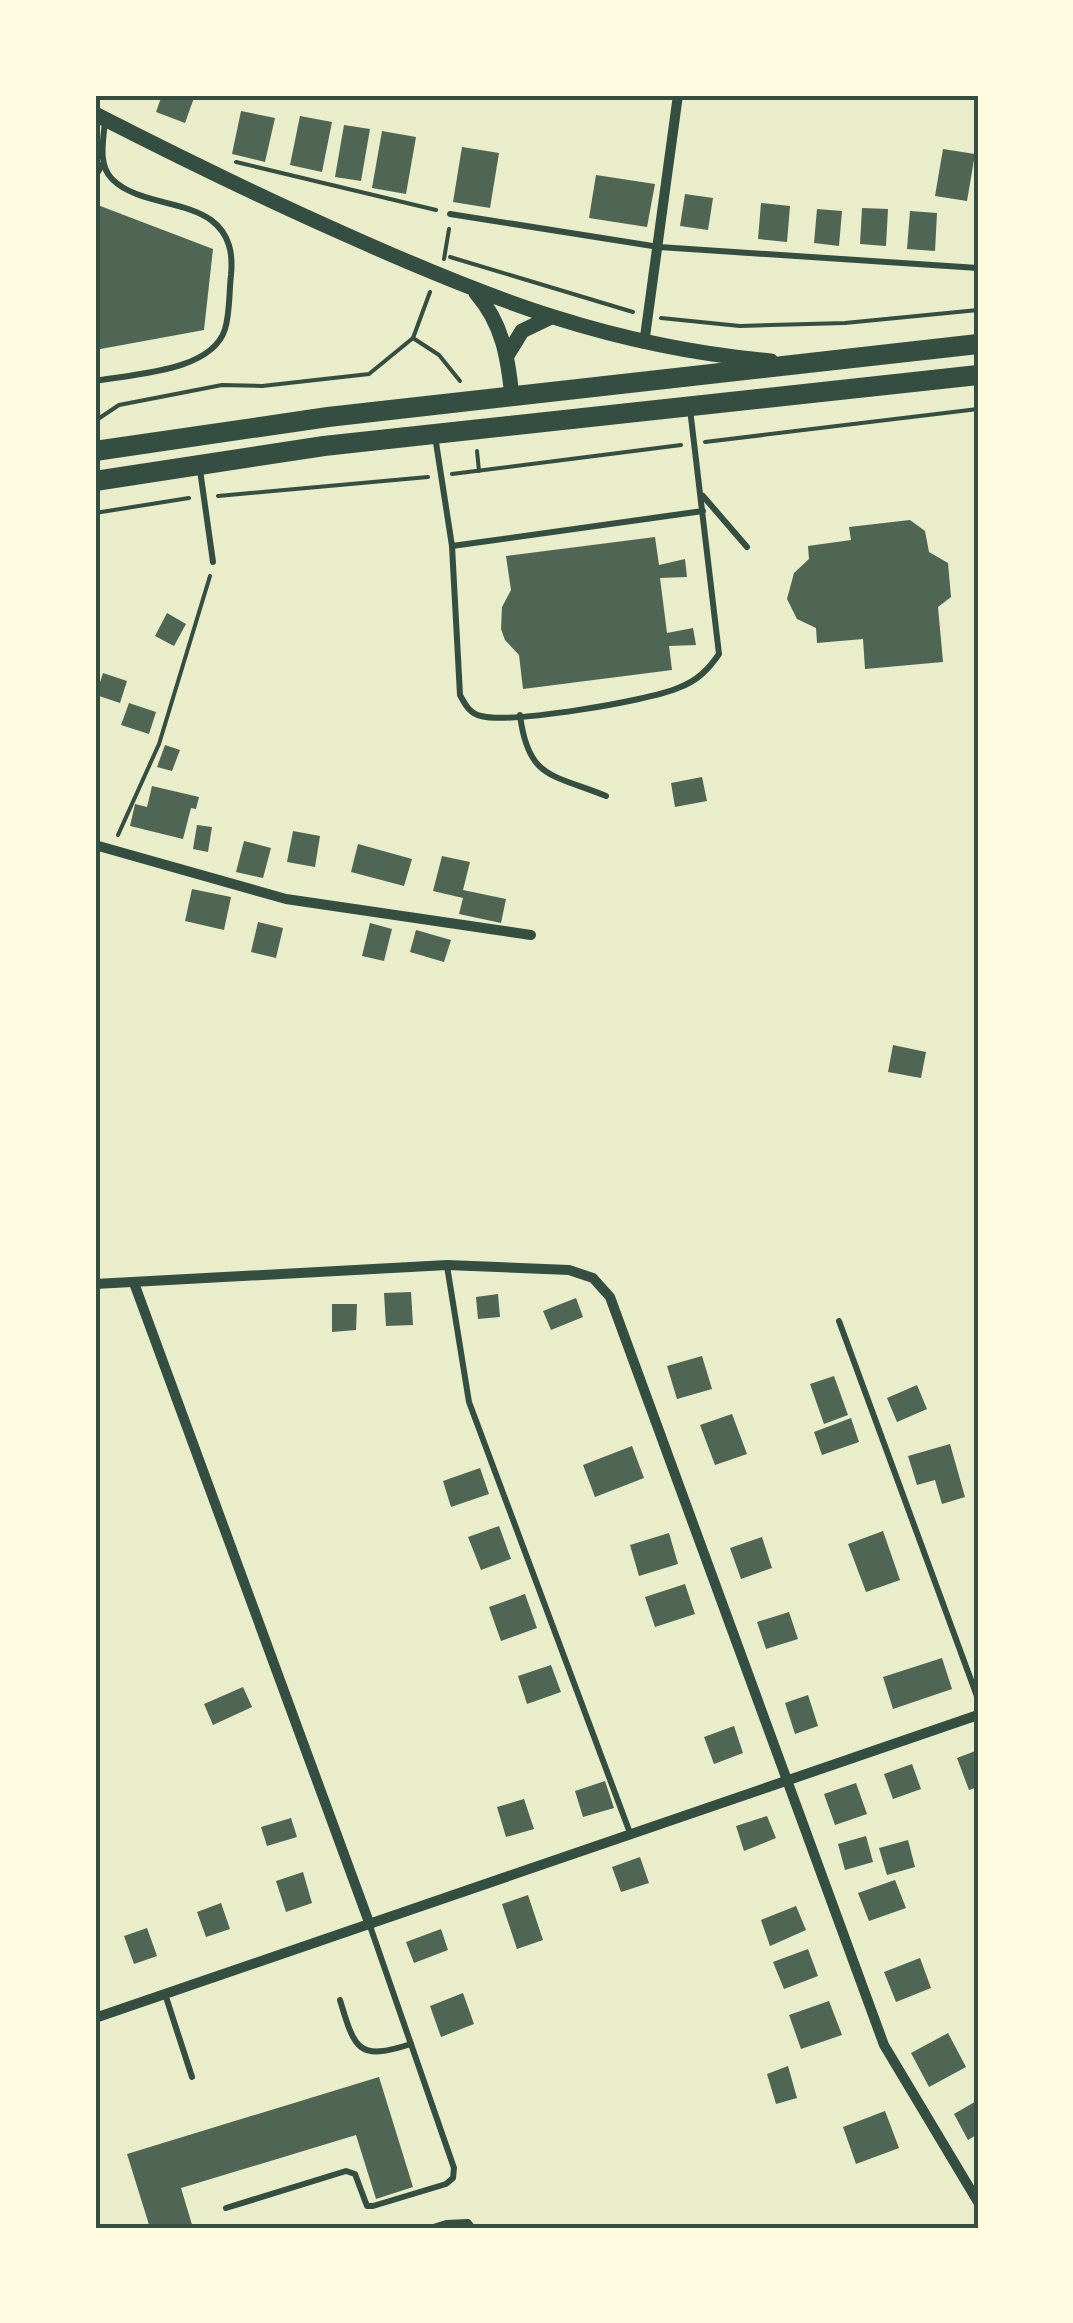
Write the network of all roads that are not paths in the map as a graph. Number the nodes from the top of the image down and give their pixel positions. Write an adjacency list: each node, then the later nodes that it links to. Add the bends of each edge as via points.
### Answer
1 (678, 95): 6 (street)
2 (100, 117): 3 (lane); 8 (street, via 227,182)
3 (103, 164): 4 (lane); 15 (lane, via 124,187 207,218 233,258 225,330 211,350 182,365)
4 (95, 177)
5 (450, 214): 6 (lane)
6 (659, 247): 7 (lane); 10 (street)
7 (978, 268)
8 (474, 290): 9 (street); 12 (street)
9 (550, 318): 10 (street); 12 (street, via 522,331)
10 (644, 344): 13 (street)
11 (978, 344): 13 (main road)
12 (508, 354): 16 (street)
13 (800, 364): 16 (main road)
14 (978, 374): 17 (main road)
15 (95, 381)
16 (512, 397): 18 (main road); 20 (main road, via 328,416)
17 (690, 406): 18 (main road); 23 (lane)
18 (516, 426): 19 (main road)
19 (435, 434): 21 (main road); 25 (lane)
20 (95, 452)
21 (199, 464): 22 (main road); 27 (lane)
22 (95, 481)
23 (702, 495): 24 (lane); 26 (lane)
24 (703, 511): 25 (lane); 28 (lane, via 718,654 706,672 680,688 624,704)
25 (452, 546): 28 (lane, via 460,694 482,716)
26 (747, 547)
27 (213, 562)
28 (520, 715): 29 (lane, via 524,744 540,769)
29 (606, 796)
30 (95, 845): 31 (street, via 286,899)
31 (532, 935)
32 (447, 1265): 33 (street); 38 (street, via 569,1270 593,1278 610,1296); 39 (lane, via 469,1402)
33 (134, 1283): 34 (street); 40 (street)
34 (95, 1284)
35 (839, 1321): 36 (lane)
36 (978, 1699)
37 (978, 1715): 38 (street)
38 (786, 1782): 39 (street); 46 (street, via 884,2045)
39 (630, 1833): 40 (street)
40 (370, 1924): 41 (street); 44 (lane)
41 (165, 1994): 43 (street); 45 (lane)
42 (340, 2000): 44 (lane, via 350,2031 369,2052)
43 (95, 2018)
44 (412, 2044): 47 (lane, via 453,2178 368,2206 355,2174 346,2171)
45 (192, 2076)
46 (978, 2202)
47 (226, 2208)
48 (430, 2228): 49 (lane, via 468,2222)
49 (473, 2228)

